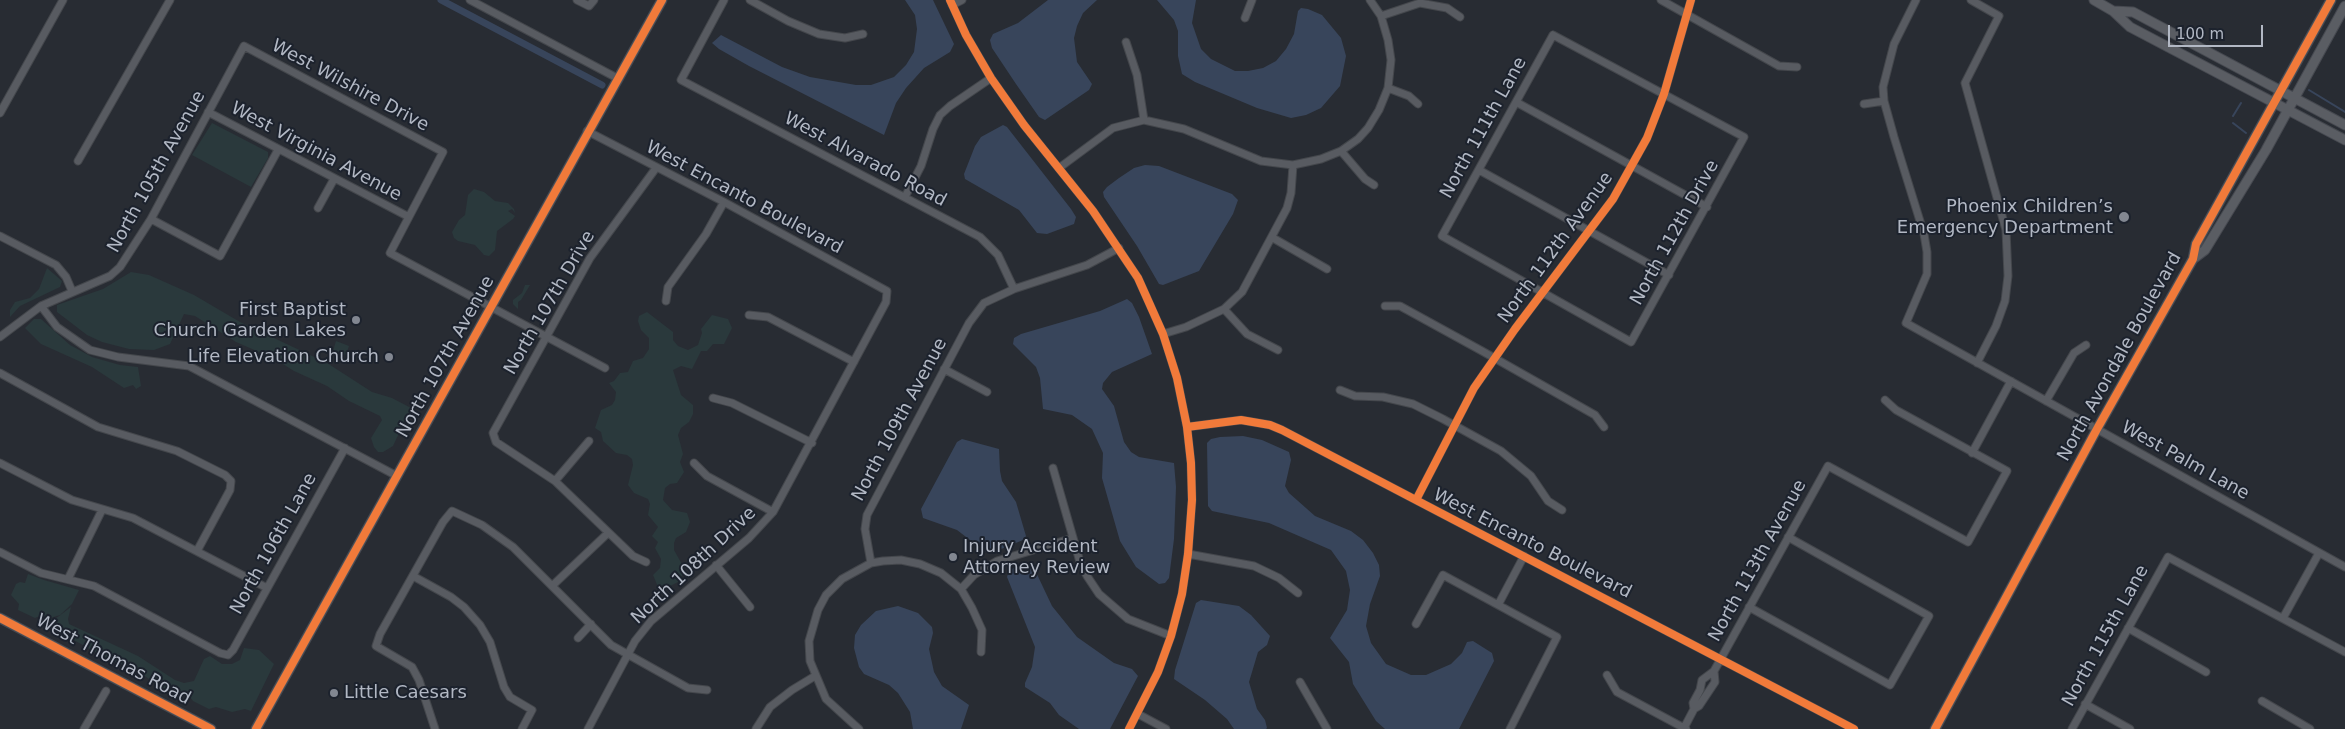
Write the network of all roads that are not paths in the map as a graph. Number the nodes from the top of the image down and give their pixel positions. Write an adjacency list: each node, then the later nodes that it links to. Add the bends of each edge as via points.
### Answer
1 (63, 0): 42 (street)
2 (170, 0): 49 (street)
3 (470, 0): 29 (street)
4 (577, 0): 18 (street)
5 (662, 0): 29 (main road, North 107th Avenue)
6 (724, 0): 57 (street, West Alvarado Road, via 680,80)
7 (750, 0): 25 (street, via 819,34 845,38)
8 (962, 0): 17 (street)
9 (1252, 0): 24 (street)
10 (1370, 0): 22 (street)
11 (1661, 0): 21 (street)
12 (1691, 0): 21 (street, North 112th Avenue)
13 (1916, 0): 35 (street, via 1894,44 1886,69)
14 (1971, 0): 87 (street, via 1999,16 1965,83 2006,230 2008,266 2005,301)
15 (2094, 0): 20 (main road)
16 (2331, 0): 32 (main road, North Avondale Boulevard)
17 (951, 2): 30 (street)
18 (592, 3)
19 (2345, 6): 34 (main road, North Avondale Boulevard)
20 (2114, 11): 32 (main road, via 2133,12); 37 (main road, via 2130,27)
21 (1687, 14): 28 (street, via 1779,66); 33 (street, North 112th Avenue)
22 (1381, 16): 23 (street, via 1420,3 1447,8); 31 (street, via 1391,60)
23 (1460, 16)
24 (1245, 18)
25 (862, 34)
26 (1126, 42): 43 (street, via 1137,75)
27 (244, 46): 41 (street, North 105th Avenue); 61 (street, West Wilshire Drive, via 443,152)
28 (1797, 67)
29 (617, 78): 45 (main road, North 107th Avenue)
30 (991, 78): 53 (street); 57 (street, via 940,116)
31 (1388, 88): 38 (street, via 1409,96); 48 (street, via 1368,128 1358,140)
32 (2282, 90): 34 (main road); 37 (main road, North Avondale Boulevard)
33 (1664, 94): 36 (street, North 111th Lane, via 1553,35); 51 (street, North 112th Avenue); 59 (street, North 112th Drive, via 1744,138)
34 (2295, 97): 40 (main road, North Avondale Boulevard); 44 (main road)
35 (1884, 101): 39 (street); 87 (street, West Palm Lane, via 1927,252 1927,274 1906,323)
36 (1516, 102): 51 (street); 54 (street, North 111th Lane)
37 (2274, 103): 40 (main road); 67 (main road, North Avondale Boulevard, via 2196,244)
38 (1418, 104)
39 (1864, 104)
40 (2288, 110): 46 (main road); 67 (main road, North Avondale Boulevard, via 2205,250)
41 (208, 112): 47 (street, West Virginia Avenue); 62 (street, North 105th Avenue)
42 (0, 113)
43 (1144, 120): 50 (street, via 1184,129 1261,161); 53 (street, via 1113,128)
44 (2345, 125)
45 (587, 132): 52 (street, West Encanto Boulevard); 76 (main road, North 107th Avenue)
46 (2345, 140)
47 (278, 150): 55 (street, West Virginia Avenue); 62 (street, via 220,256)
48 (1341, 151): 50 (street); 56 (street, via 1364,179)
49 (78, 161)
50 (1293, 165): 65 (street, via 1290,200)
51 (1632, 166): 59 (street); 63 (street, North 112th Avenue)
52 (656, 168): 58 (street, West Encanto Boulevard); 82 (street, North 107th Drive, via 590,258)
53 (1059, 168): 66 (street)
54 (1479, 170): 63 (street); 73 (street, North 111th Lane, via 1442,236)
55 (334, 179): 60 (street); 61 (street, West Virginia Avenue)
56 (1374, 185)
57 (905, 197): 70 (street, West Alvarado Road, via 980,237 998,255)
58 (724, 202): 72 (street, West Encanto Boulevard); 74 (street, via 706,234 668,287)
59 (1707, 207): 69 (street, North 112th Drive)
60 (318, 208)
61 (409, 218): 76 (street, via 390,253)
62 (151, 219): 71 (street, North 105th Avenue, via 120,268 99,281)
63 (1589, 231): 69 (street); 73 (street, North 112th Avenue)
64 (0, 236): 71 (street, via 56,265 66,276)
65 (1273, 238): 68 (street); 78 (street, via 1242,292)
66 (1119, 248): 70 (street, North 109th Avenue, via 1078,268); 81 (street, via 1138,278)
67 (2193, 259): 100 (main road, North Avondale Boulevard)
68 (1327, 269)
69 (1669, 275): 73 (street, North 112th Drive, via 1632,342)
70 (1014, 289): 89 (street, North 109th Avenue, via 984,303)
71 (72, 291): 75 (street, North 105th Avenue)
72 (887, 291): 86 (street, North 108th Drive, via 886,302)
73 (1543, 292): 85 (street, North 112th Avenue)
74 (666, 301)
75 (41, 306): 80 (street, North 105th Avenue); 103 (street, via 57,326 90,350 188,366)
76 (492, 306): 82 (street); 108 (main road, North 107th Avenue)
77 (1385, 306): 85 (street, via 1400,306)
78 (1224, 309): 81 (street); 84 (street, via 1247,334)
79 (749, 315): 86 (street, via 768,317)
80 (1, 334)
81 (1162, 334): 98 (street, via 1177,378)
82 (548, 337): 88 (street); 109 (street, North 107th Drive, via 493,433 496,442)
83 (2086, 344): 96 (street, via 2074,353)
84 (1278, 350)
85 (1494, 359): 97 (street, North 112th Avenue); 99 (street, via 1595,415)
86 (854, 362): 102 (street, North 108th Drive)
87 (1977, 362): 91 (street, West Palm Lane)
88 (605, 368)
89 (944, 369): 93 (street); 123 (street, North 109th Avenue, via 867,515 865,529)
90 (0, 373): 117 (street, via 98,426 177,451 225,475 231,481 230,490)
91 (2010, 381): 96 (street, West Palm Lane); 104 (street)
92 (1340, 390): 97 (street, via 1355,396 1383,397 1413,404)
93 (987, 392)
94 (713, 398): 102 (street, via 732,403)
95 (1885, 400): 104 (street, via 1896,410)
96 (2046, 401): 100 (street, West Palm Lane)
97 (1454, 425): 110 (street, North 112th Avenue); 112 (street, via 1501,451 1531,476 1548,501)
98 (1187, 427): 110 (street, West Encanto Boulevard, via 1241,420 1270,425); 120 (street, via 1192,500)
99 (1604, 427)
100 (2097, 429): 119 (street, West Palm Lane); 171 (main road, North Avondale Boulevard)
101 (589, 441): 109 (street)
102 (812, 443): 113 (street, North 108th Drive)
103 (345, 448): 108 (street); 129 (street, North 106th Lane)
104 (1972, 453): 115 (street, North 113th Avenue, via 2007,471 1968,542 1828,466)
105 (0, 463): 111 (street, via 72,500)
106 (694, 463): 113 (street, via 707,476)
107 (1053, 468): 116 (street)
108 (397, 476): 161 (main road, North 107th Avenue)
109 (555, 481): 114 (street)
110 (1416, 500): 121 (street, West Encanto Boulevard)
111 (102, 510): 117 (street, via 133,518); 127 (street)
112 (1562, 510)
113 (773, 512): 124 (street, North 108th Drive, via 753,535)
114 (608, 533): 122 (street, via 633,556); 128 (street)
115 (1788, 537): 134 (street, North 113th Avenue); 134 (street, via 1929,616 1890,686)
116 (1073, 538): 130 (street, via 997,561 974,575); 140 (street, via 1087,576 1112,607 1128,620)
117 (197, 551): 129 (street)
118 (0, 552): 127 (street, via 41,573)
119 (2319, 553): 125 (street, West Palm Lane); 136 (street)
120 (1188, 554): 131 (street, via 1254,566 1279,578); 140 (street)
121 (1524, 556): 132 (street); 145 (street, West Encanto Boulevard)
122 (646, 562)
123 (871, 563): 130 (street, via 901,560 920,564 941,574); 149 (street, via 842,579 818,610 809,641)
124 (716, 565): 133 (street); 144 (street, North 108th Drive, via 651,621)
125 (2345, 567)
126 (413, 576): 128 (street, via 452,511 498,535); 162 (street, via 376,646 412,667); 163 (street, via 464,607 480,625 490,642 504,687 514,700 532,710)
127 (68, 579): 129 (street, North 106th Lane, via 94,586 228,655)
128 (552, 586): 137 (street)
129 (267, 588)
130 (960, 589): 142 (street, via 982,630)
131 (1298, 593)
132 (1498, 605): 138 (street, via 1443,575); 169 (street, via 1557,637)
133 (750, 607)
134 (1749, 607): 145 (street, North 113th Avenue)
135 (0, 618): 160 (main road, West Thomas Road)
136 (2283, 618): 139 (street, North 115th Lane, via 2168,557); 143 (street)
137 (591, 624): 141 (street); 144 (street, via 611,645)
138 (1416, 624)
139 (2128, 628): 147 (street); 155 (street, North 115th Lane)
140 (1171, 636): 156 (street)
141 (578, 638)
142 (981, 652)
143 (2345, 652)
144 (627, 655): 151 (street, via 688,688); 164 (street, North 108th Drive)
145 (1721, 659): 146 (street, North 113th Avenue); 170 (street, West Encanto Boulevard)
146 (1714, 672): 153 (street, North 113th Avenue, via 1715,682); 153 (street, North 113th Avenue, via 1702,680)
147 (2206, 672)
148 (1606, 675): 158 (street, via 1617,692)
149 (815, 676): 165 (street, via 770,708); 166 (street, via 826,699)
150 (1300, 682): 157 (street)
151 (706, 690)
152 (106, 691): 159 (street)
153 (1704, 692): 158 (street, North 113th Avenue, via 1693,703 1694,709)
154 (2262, 701): 174 (street)
155 (2085, 704): 172 (street, North 115th Lane); 173 (street)
156 (1138, 714): 167 (street); 168 (street)
157 (1324, 728)
158 (1685, 728)
159 (84, 729)
160 (212, 729)
161 (256, 729)
162 (436, 729)
163 (522, 729)
164 (588, 729)
165 (756, 729)
166 (859, 729)
167 (1129, 729)
168 (1166, 729)
169 (1510, 729)
170 (1854, 729)
171 (1935, 729)
172 (2072, 729)
173 (2130, 729)
174 (2310, 729)

